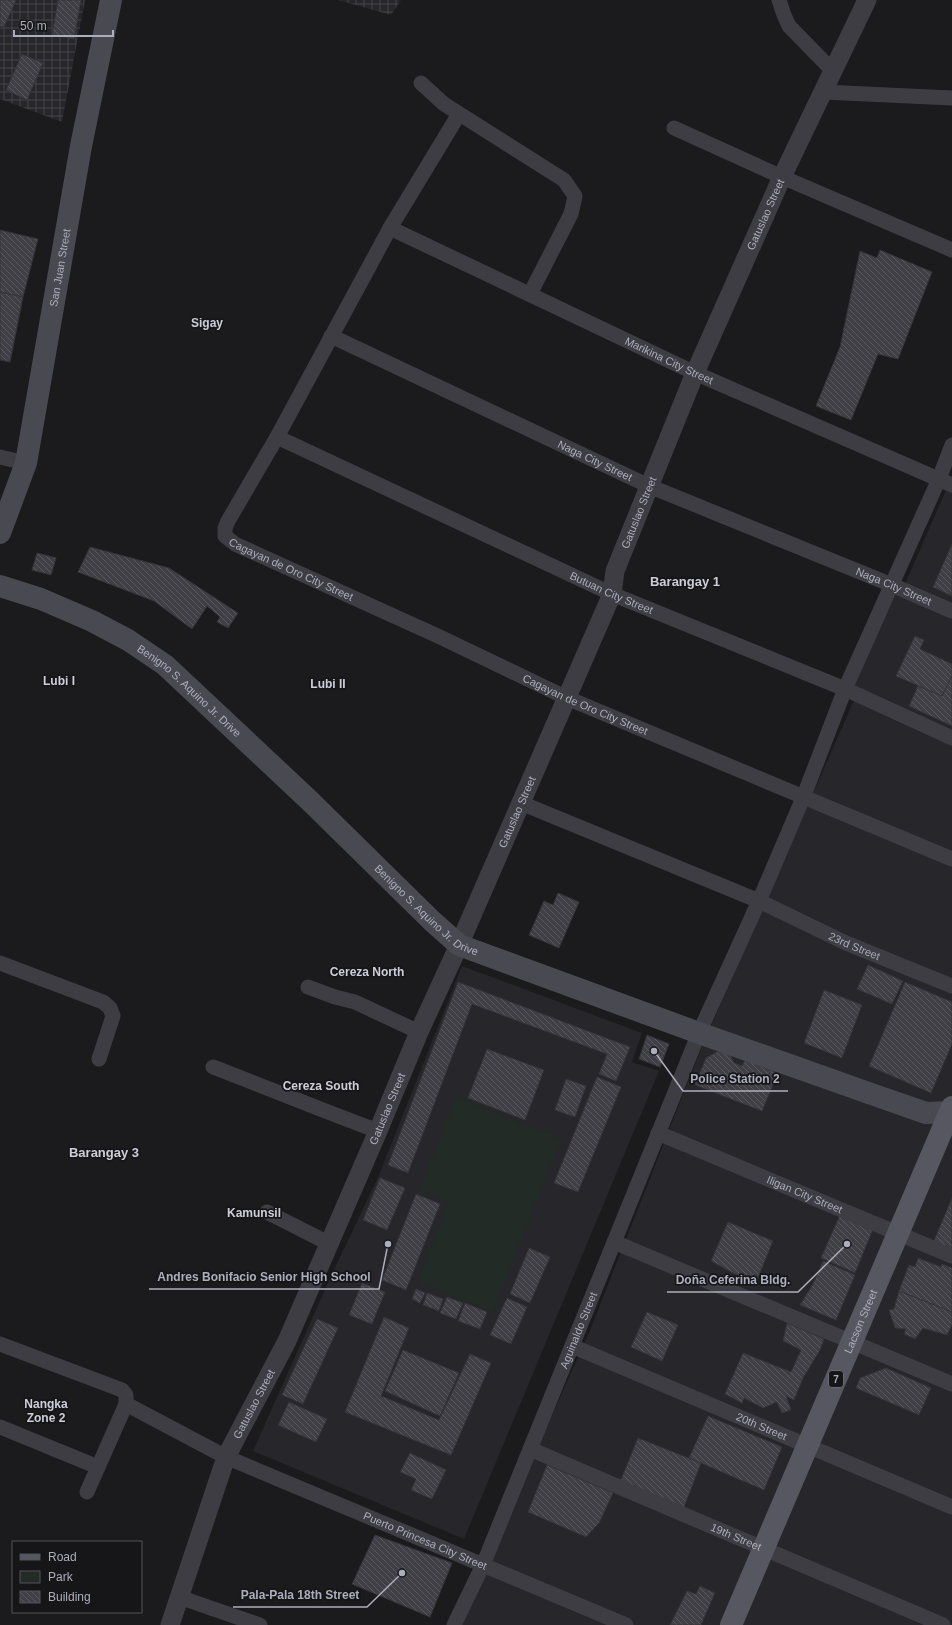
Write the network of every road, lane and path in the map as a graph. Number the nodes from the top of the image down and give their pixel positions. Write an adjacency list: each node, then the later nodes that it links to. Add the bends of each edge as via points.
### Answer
1 (111, 0): 19 (main road, San Juan Street, via 81,146)
2 (779, 0): 4 (street, via 789,26)
3 (867, 0): 4 (street, Gatuslao Street)
4 (832, 70): 6 (street, Gatuslao Street)
5 (420, 83): 8 (street)
6 (822, 92): 7 (street); 10 (street, Gatuslao Street)
7 (952, 98)
8 (459, 114): 11 (street); 13 (street, via 564,180 575,196 571,214)
9 (674, 128): 10 (street)
10 (782, 177): 12 (street); 15 (street, Gatuslao Street)
11 (390, 228): 13 (street, Marikina City Street); 14 (street)
12 (952, 250)
13 (530, 294): 15 (street, Marikina City Street)
14 (331, 336): 16 (street); 21 (street, Naga City Street)
15 (695, 373): 20 (street, Marikina City Street); 21 (street, Gatuslao Street)
16 (277, 437): 25 (street, Butuan City Street); 28 (street, Cagayan de Oro City Street, via 228,522 225,536 235,544)
17 (952, 445): 20 (street, Aguinaldo Street)
18 (0, 456): 19 (street)
19 (26, 463): 22 (main road, San Juan Street)
20 (945, 482): 23 (street, Aguinaldo Street)
21 (649, 486): 23 (street, Naga City Street); 25 (street, Gatuslao Street, via 615,571)
22 (0, 533)
23 (892, 585): 26 (street, Naga City Street); 27 (street, Aguinaldo Street)
24 (0, 586): 34 (main road, Benigno S. Aquino Jr. Drive, via 41,599 92,621 128,640 165,665)
25 (612, 594): 27 (street, Butuan City Street); 28 (street, Gatuslao Street)
26 (952, 611)
27 (845, 689): 29 (street, Butuan City Street); 30 (street, Aguinaldo Street)
28 (567, 698): 30 (street, Cagayan de Oro City Street); 31 (street, Gatuslao Street)
29 (952, 738)
30 (804, 798): 32 (street, Cagayan de Oro City Street); 33 (street, Aguinaldo Street)
31 (521, 803): 33 (street, 23rd Street); 34 (street, Gatuslao Street)
32 (952, 859)
33 (759, 901): 36 (street, 23rd Street, via 846,944); 39 (street, Aguinaldo Street)
34 (459, 945): 38 (street, Gatuslao Street); 39 (main road, Benigno S. Aquino Jr. Drive)
35 (0, 963): 40 (street, via 103,1002 110,1008 112,1016)
36 (952, 986)
37 (308, 987): 38 (street, via 355,1002)
38 (419, 1032): 44 (street, Gatuslao Street)
39 (699, 1033): 43 (main road, Benigno S. Aquino Jr. Drive); 45 (street, Aguinaldo Street)
40 (99, 1059)
41 (213, 1067): 44 (street)
42 (951, 1110): 43 (main road, Benigno S. Aquino Jr. Drive); 46 (main road, Lacson Street / 7)
43 (926, 1113): 46 (main road)
44 (378, 1131): 50 (street, Gatuslao Street)
45 (658, 1133): 48 (street, Iligan City Street); 49 (street, Aguinaldo Street)
46 (946, 1135): 48 (main road, Lacson Street / 7)
47 (267, 1212): 50 (street)
48 (898, 1233): 51 (street, Iligan City Street); 52 (main road, Lacson Street / 7)
49 (614, 1242): 52 (street); 54 (street, Aguinaldo Street)
50 (330, 1244): 60 (street, Gatuslao Street, via 287,1341)
51 (952, 1256)
52 (852, 1342): 55 (street); 58 (main road, Lacson Street / 7)
53 (0, 1344): 56 (street, via 122,1390 126,1395)
54 (572, 1346): 58 (street, 20th Street); 59 (street, Aguinaldo Street)
55 (952, 1384)
56 (126, 1404): 60 (street, Puerto Princesa City Street); 61 (street)
57 (0, 1427): 61 (street)
58 (807, 1446): 63 (street, 20th Street); 64 (main road, Lacson Street / 7)
59 (530, 1450): 64 (street, 19th Street); 65 (street, Aguinaldo Street)
60 (226, 1457): 65 (street, Puerto Princesa City Street); 66 (street, Gatuslao Street)
61 (98, 1467): 62 (street)
62 (86, 1492)
63 (952, 1507)
64 (763, 1549): 71 (main road, Lacson Street / 7); 72 (street, 19th Street)
65 (483, 1565): 69 (street, Aguinaldo Street); 70 (street, Puerto Princesa City Street)
66 (179, 1597): 67 (street, Gatuslao Street); 68 (street)
67 (170, 1625)
68 (260, 1625)
69 (454, 1625)
70 (626, 1625)
71 (731, 1625)
72 (943, 1625)

